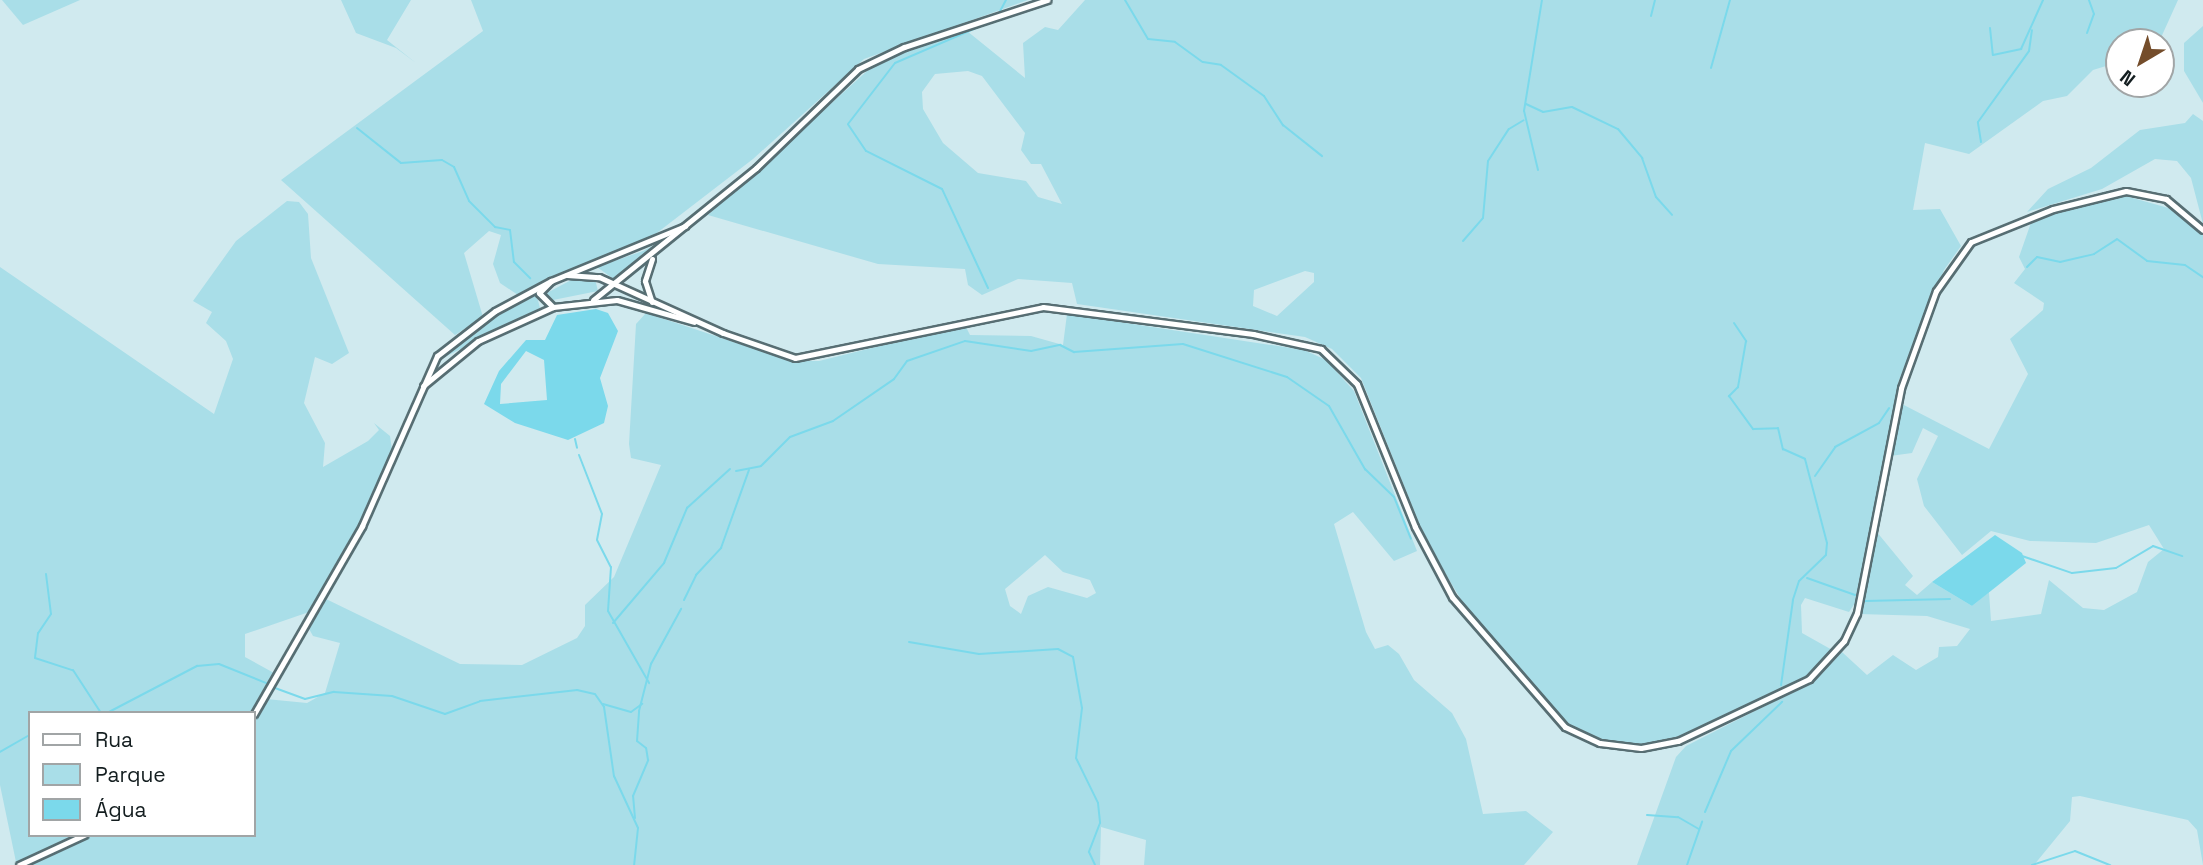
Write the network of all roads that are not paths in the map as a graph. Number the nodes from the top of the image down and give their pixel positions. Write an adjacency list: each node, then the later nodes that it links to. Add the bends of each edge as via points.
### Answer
1 (1047, 0): 2 (main road, via 904,47 858,69)
2 (695, 220): 4 (main road); 5 (main road)
3 (2203, 230): 12 (main road, via 2166,199 2126,191 2093,195 1971,242 1936,291 1901,388 1857,613 1844,641 1809,679 1678,741 1641,748 1600,743 1565,727 1452,597 1415,527 1357,384 1321,349 1253,334 1043,307 795,358)
4 (655, 255): 8 (main road); 10 (main road, via 645,281)
5 (567, 275): 6 (main road); 7 (main road)
6 (599, 277): 8 (main road); 9 (main road)
7 (551, 281): 11 (main road, via 540,293); 13 (main road, via 495,311)
8 (615, 286): 9 (main road); 10 (main road)
9 (596, 299): 11 (main road); 12 (main road)
10 (652, 302): 12 (main road)
11 (553, 307): 14 (main road, via 503,326)
12 (697, 322)
13 (440, 353): 14 (main road); 15 (main road)
14 (448, 362): 15 (main road)
15 (420, 390): 16 (main road, via 362,526)
16 (256, 711)
17 (80, 837): 18 (main road)
18 (19, 865)

